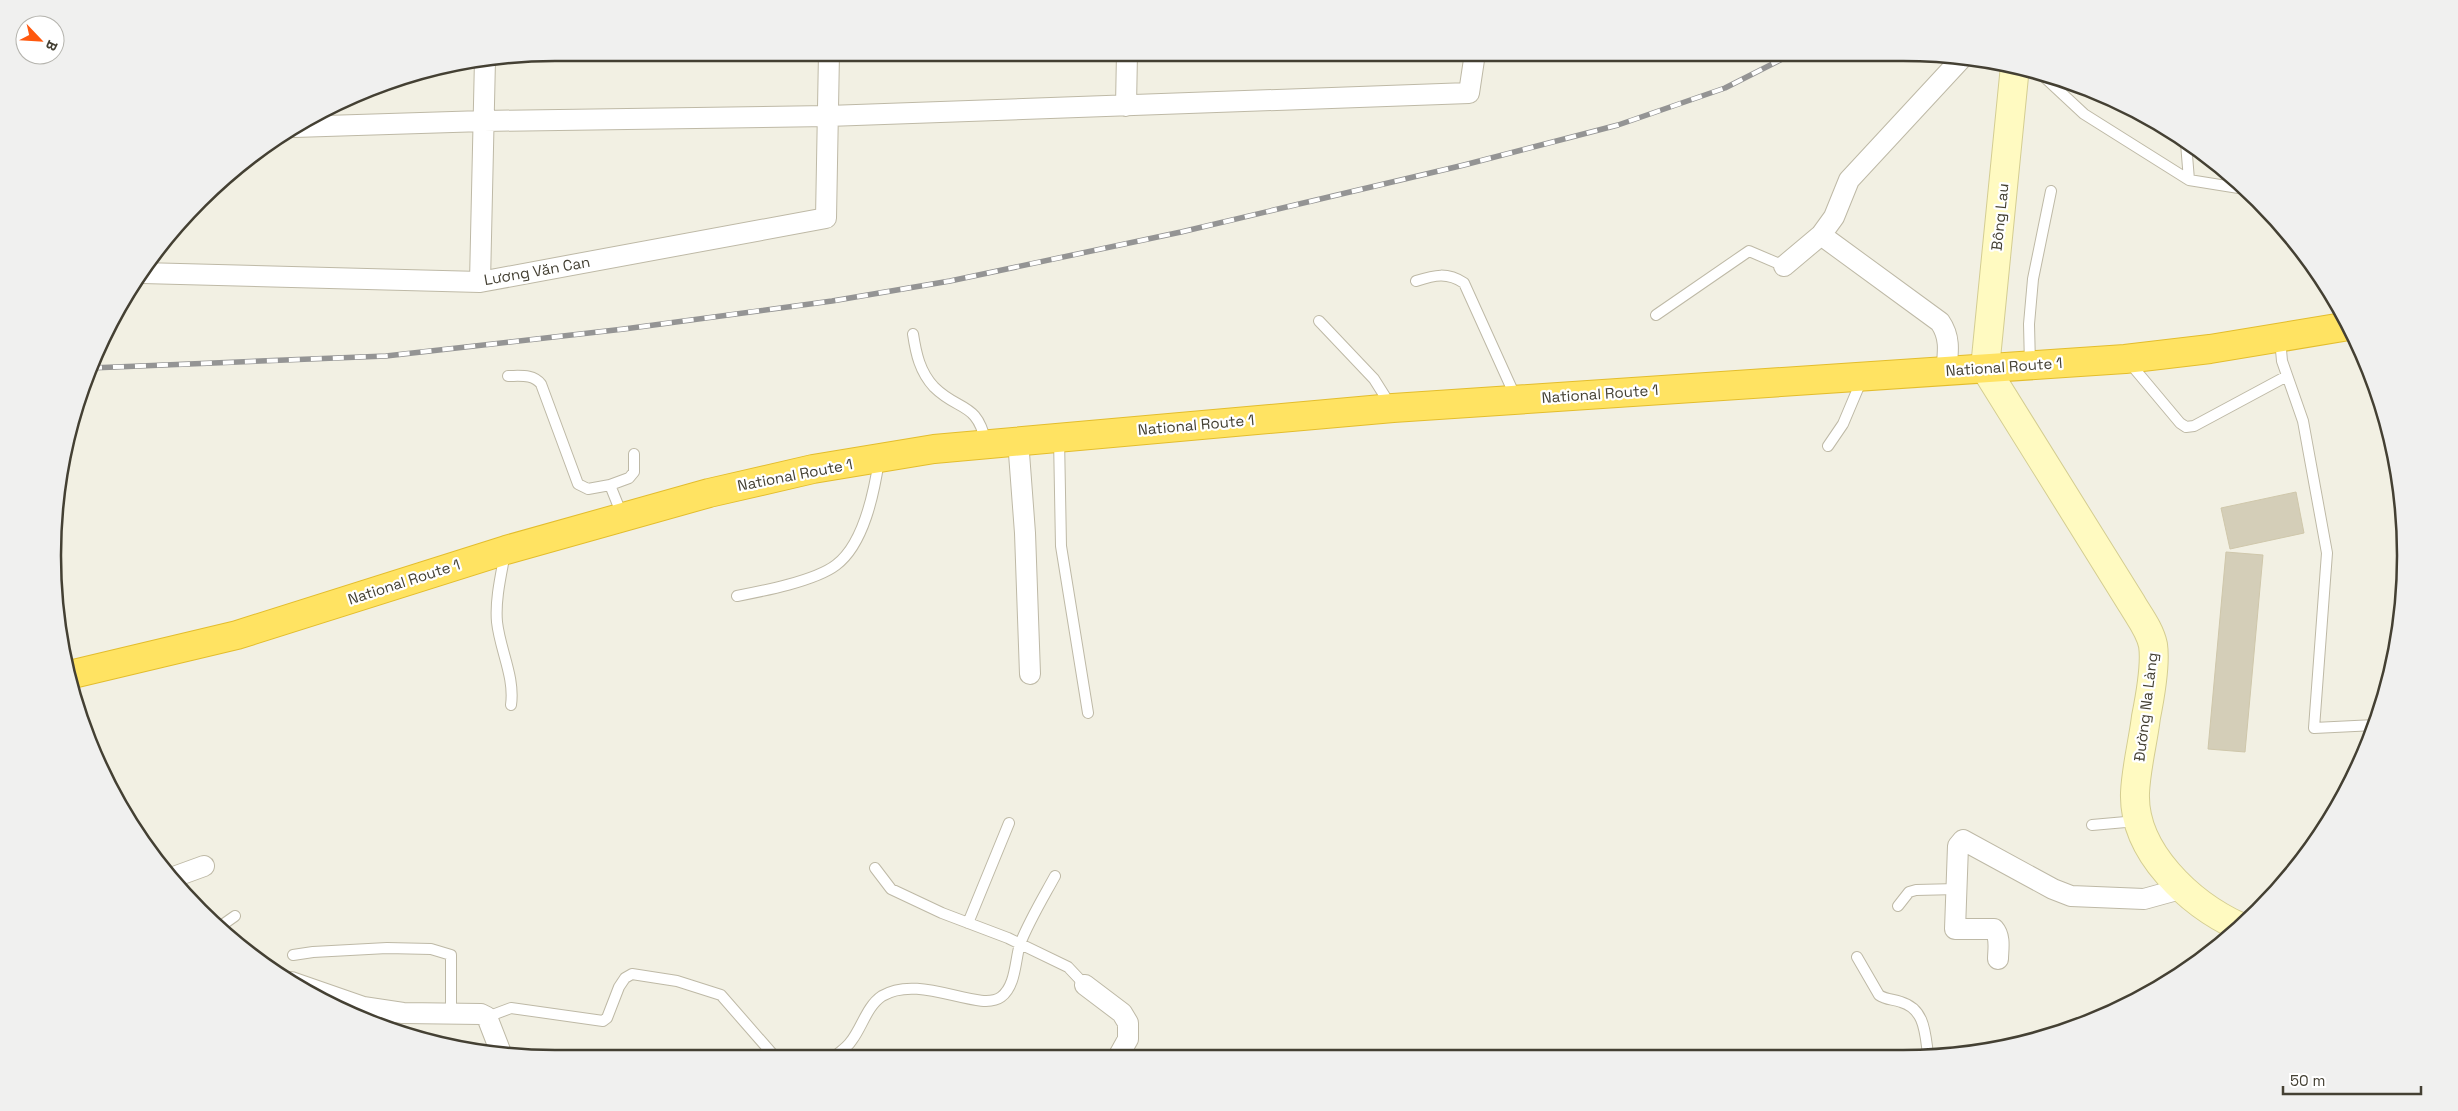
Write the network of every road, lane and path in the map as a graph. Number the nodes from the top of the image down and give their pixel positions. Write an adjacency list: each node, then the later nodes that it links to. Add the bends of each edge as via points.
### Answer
1 (829, 61): 9 (street)
2 (1127, 61): 8 (street)
3 (1474, 61): 8 (street, via 1469,93)
4 (1956, 64): 16 (street, via 1849,180 1834,217)
5 (485, 66): 10 (street)
6 (2014, 74): 28 (main road, Bông Lau)
7 (2052, 84): 13 (lane, via 2084,114)
8 (1126, 106): 9 (street)
9 (828, 116): 10 (street); 20 (street, Lương Văn Can, via 826,218)
10 (484, 121): 11 (street); 20 (street)
11 (309, 127)
12 (2187, 152): 13 (lane)
13 (2189, 180): 14 (lane)
14 (2231, 187)
15 (2051, 191): 27 (lane, via 2033,279)
16 (1821, 235): 17 (street); 29 (street, via 1940,322 1949,341)
17 (1784, 266): 21 (lane, via 1749,251)
18 (150, 273): 20 (street, Lương Văn Can)
19 (1416, 281): 33 (lane, via 1438,274 1454,276 1464,284)
20 (480, 282)
21 (1656, 315)
22 (1319, 321): 34 (lane, via 1374,379)
23 (2341, 328): 25 (highway, National Route 1)
24 (913, 334): 37 (lane, via 916,358 924,373 934,387 976,416 983,427)
25 (2279, 338): 26 (highway, National Route 1, via 2210,350); 32 (lane)
26 (2125, 358): 27 (highway, National Route 1); 32 (lane, via 2186,426 2194,426)
27 (2030, 365): 28 (highway, National Route 1)
28 (1986, 368): 29 (highway, National Route 1); 50 (main road, Đường Na Làng, via 2132,604 2153,645 2149,700 2135,793)
29 (1946, 372): 31 (highway, National Route 1)
30 (508, 376): 41 (lane, via 530,376 541,384 578,484 588,489)
31 (1863, 376): 33 (highway, National Route 1); 38 (lane, via 1843,424)
32 (2287, 376): 49 (lane, via 2303,421 2327,553 2314,728)
33 (1517, 400): 34 (highway, National Route 1)
34 (1393, 408): 35 (highway, National Route 1)
35 (1058, 437): 36 (highway, National Route 1); 48 (lane, via 1061,546)
36 (1018, 440): 37 (highway, National Route 1); 46 (street)
37 (986, 443): 40 (highway, National Route 1)
38 (1828, 446)
39 (634, 454): 41 (lane, via 634,472)
40 (879, 459): 42 (highway, National Route 1, via 813,469); 44 (lane, via 874,494 864,520 852,547 836,566 785,586)
41 (610, 485): 42 (lane)
42 (622, 516): 43 (highway, National Route 1)
43 (506, 550): 45 (highway, National Route 1, via 237,635); 47 (lane, via 497,620 513,692)
44 (737, 596)
45 (76, 673)
46 (1030, 674)
47 (511, 705)
48 (1088, 713)
49 (2367, 725)
50 (2138, 821): 52 (lane); 57 (main road, Đường Na Làng, via 2145,842)
51 (1009, 823): 62 (lane)
52 (2092, 825)
53 (204, 866): 55 (street)
54 (875, 868): 62 (lane, via 891,890)
55 (179, 875)
56 (1055, 876): 64 (lane)
57 (2184, 888): 58 (street, via 2144,900 2071,896 1963,840 1958,846); 63 (main road, Đường Na Làng, via 2206,907)
58 (1957, 889): 59 (lane, via 1909,892); 67 (street, via 1955,929 1994,929 1997,932)
59 (1898, 906)
60 (235, 916): 61 (lane)
61 (225, 923)
62 (968, 923): 64 (lane)
63 (2233, 923)
64 (1020, 944): 68 (lane, via 1068,967); 75 (lane, via 1009,987 1001,997 986,1003 918,988 882,996 872,1005 852,1040)
65 (293, 955): 70 (lane, via 388,948 431,949 451,956)
66 (1857, 957): 73 (lane, via 1879,994 1916,1010 1923,1020)
67 (1998, 960)
68 (1085, 985): 76 (street, via 1122,1013 1128,1023 1128,1039)
69 (345, 1002): 70 (street, via 383,1010)
70 (451, 1014): 71 (street, via 472,1013)
71 (487, 1017): 72 (street); 74 (lane, via 511,1008 603,1021 625,978 632,974 650,976 721,995)
72 (499, 1047)
73 (1927, 1049)
74 (769, 1050)
75 (841, 1050)
76 (1122, 1050)

